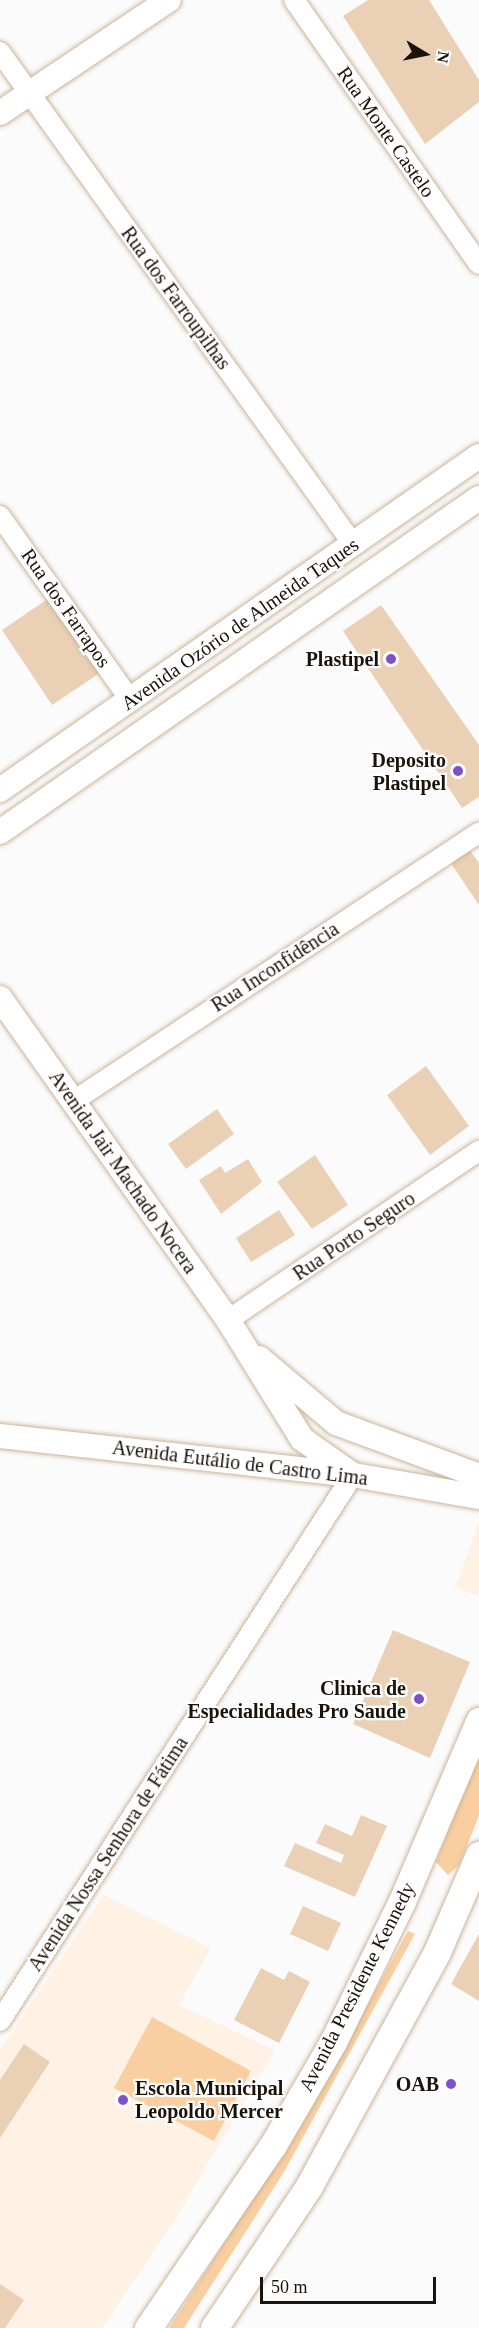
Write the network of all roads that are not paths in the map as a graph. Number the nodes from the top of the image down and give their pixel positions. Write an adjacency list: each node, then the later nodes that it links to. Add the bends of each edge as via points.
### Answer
1 (169, 0): 4 (street)
2 (294, 0): 6 (street, Rua Monte Castelo)
3 (0, 52): 4 (street, Rua dos Farroupilhas)
4 (29, 95): 5 (street); 10 (street, Rua dos Farroupilhas)
5 (0, 113)
6 (479, 264)
7 (479, 456): 10 (street, Avenida Ozório de Almeida Taques)
8 (479, 498): 13 (street, Avenida Ozório de Almeida Taques)
9 (0, 516): 11 (street, Rua dos Farrapos)
10 (353, 544): 11 (street, Avenida Ozório de Almeida Taques)
11 (131, 701): 12 (street, Avenida Ozório de Almeida Taques)
12 (0, 790)
13 (0, 832)
14 (479, 833): 16 (street, Rua Inconfidência)
15 (0, 998): 16 (street, Avenida Jair Machado Nocera)
16 (72, 1102): 18 (street, Avenida Jair Machado Nocera)
17 (479, 1151): 18 (street, Rua Porto Seguro)
18 (228, 1320): 19 (street, Avenida Jair Machado Nocera)
19 (246, 1346): 20 (street, Avenida Jair Machado Nocera, via 313,1409); 22 (street, Avenida Jair Machado Nocera, via 302,1439)
20 (361, 1434): 23 (street, Avenida Eutálio de Castro Lima)
21 (1, 1437): 22 (street, Avenida Eutálio de Castro Lima)
22 (353, 1475): 24 (street, Avenida Eutálio de Castro Lima); 28 (street, Avenida Nossa Senhora de Fátima)
23 (479, 1476)
24 (479, 1497)
25 (479, 1721): 29 (main road, Avenida Presidente Kennedy, via 402,1901 333,2042 273,2145)
26 (479, 1855): 27 (main road)
27 (469, 1901): 30 (main road, via 309,2186)
28 (0, 2021)
29 (148, 2328)
30 (214, 2328)

